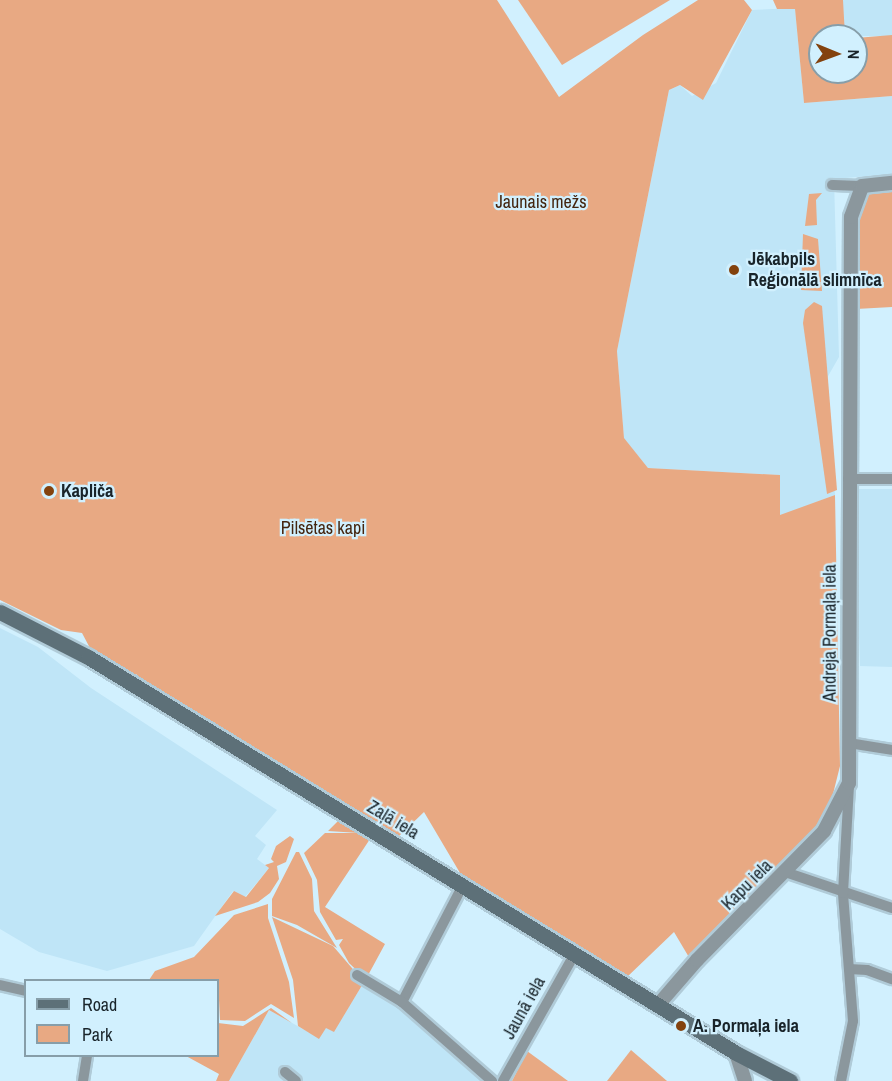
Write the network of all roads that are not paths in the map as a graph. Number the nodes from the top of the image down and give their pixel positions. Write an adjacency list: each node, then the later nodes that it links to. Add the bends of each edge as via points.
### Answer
1 (892, 183): 3 (street)
2 (832, 185): 3 (street)
3 (862, 186): 4 (street, Andreja Pormaļa iela, via 851,217)
4 (848, 478): 5 (street); 7 (street, Andreja Pormaļa iela)
5 (892, 479)
6 (0, 612): 11 (main road, Zaļā iela, via 88,657)
7 (849, 743): 8 (street); 9 (street, Andreja Pormaļa iela)
8 (892, 750)
9 (849, 783): 10 (street, Kapu iela, via 824,831); 12 (street, Andreja Pormaļa iela)
10 (785, 872): 12 (street); 21 (street, Kapu iela)
11 (463, 885): 14 (main road, Zaļā iela); 20 (street)
12 (843, 893): 13 (street); 15 (street, Andreja Pormaļa iela)
13 (892, 908)
14 (575, 953): 21 (main road, Zaļā iela); 28 (street, Jaunā iela)
15 (849, 969): 17 (street, via 867,970); 31 (street, Andreja Pormaļa iela, via 853,1022)
16 (357, 975): 20 (street)
17 (892, 980)
18 (0, 985): 19 (street)
19 (24, 991)
20 (402, 1002): 27 (street)
21 (658, 1005): 22 (main road, Zaļā iela)
22 (736, 1053): 29 (street); 30 (main road, Zaļā iela)
23 (87, 1057): 25 (street)
24 (285, 1072): 26 (street)
25 (82, 1081)
26 (296, 1081)
27 (492, 1081)
28 (504, 1081)
29 (745, 1081)
30 (790, 1081)
31 (840, 1081)

